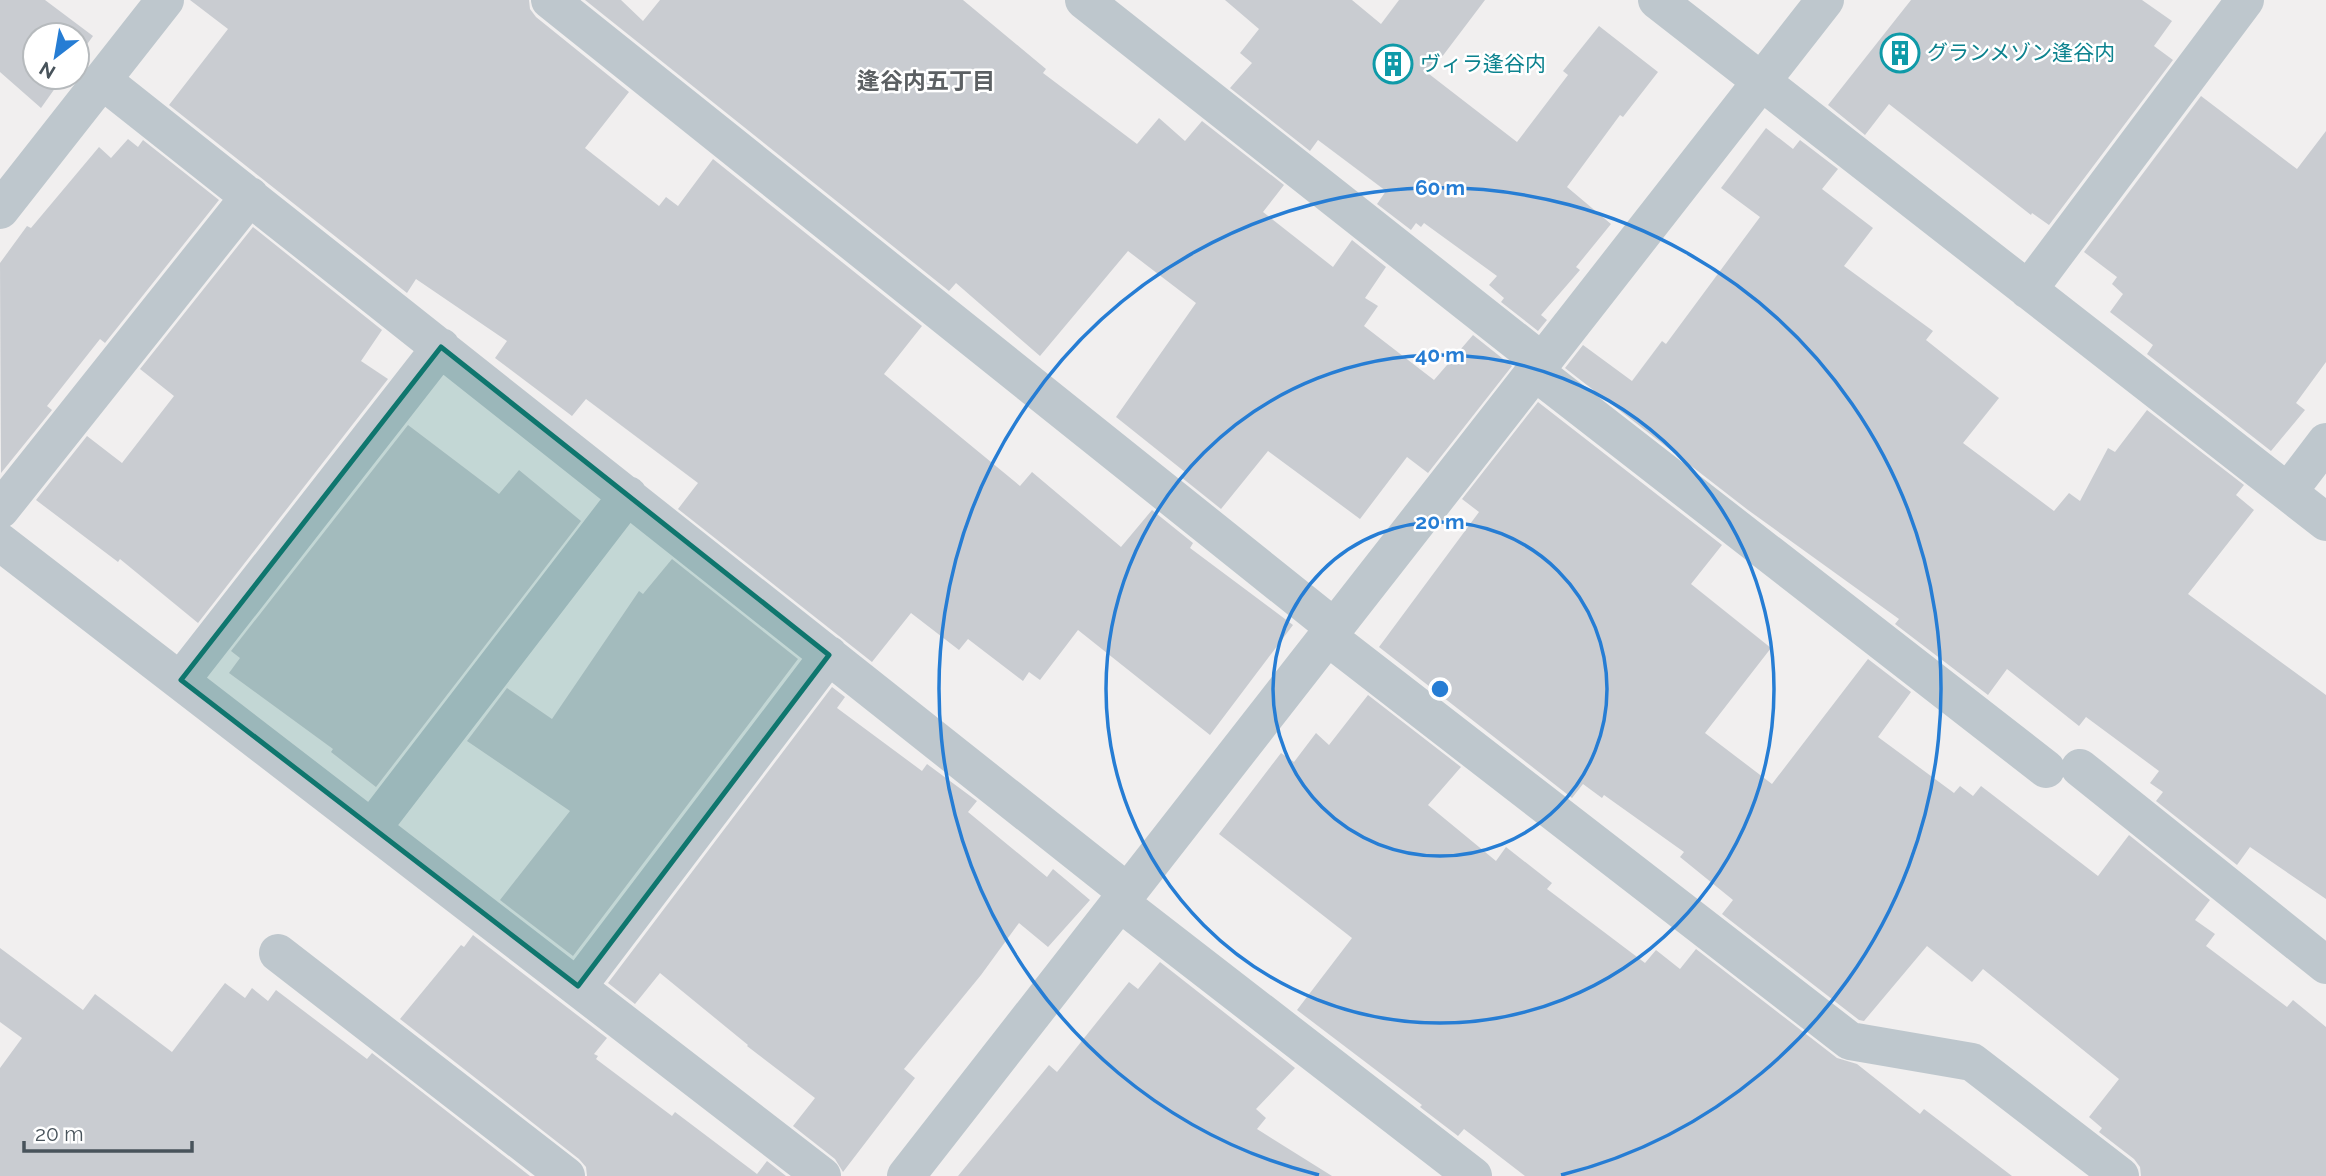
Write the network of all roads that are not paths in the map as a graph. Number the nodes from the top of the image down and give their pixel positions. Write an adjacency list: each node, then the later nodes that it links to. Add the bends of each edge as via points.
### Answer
1 (165, 0): 7 (street)
2 (550, 0): 20 (street)
3 (1084, 0): 13 (street)
4 (1657, 0): 8 (street)
5 (1825, 0): 8 (street)
6 (2245, 0): 11 (street)
7 (102, 80): 9 (street); 10 (street)
8 (1762, 83): 11 (street); 13 (street)
9 (250, 196): 12 (street); 17 (street)
10 (0, 210)
11 (2028, 290): 15 (street)
12 (441, 347): 16 (street); 22 (street)
13 (1537, 366): 20 (street); 26 (street)
14 (2326, 442): 15 (street)
15 (2288, 492): 18 (street)
16 (628, 495): 21 (street); 23 (street)
17 (0, 510)
18 (2326, 522)
19 (0, 542): 22 (street)
20 (1331, 632): 24 (street); 32 (street, via 1850,1041 1972,1062)
21 (829, 656): 24 (street); 27 (street)
22 (181, 680): 23 (street)
23 (372, 828): 27 (street)
24 (1123, 897): 30 (street); 31 (street)
25 (278, 953): 28 (street)
26 (2326, 965)
27 (578, 986): 29 (street)
28 (566, 1176)
29 (822, 1176)
30 (906, 1176)
31 (1473, 1176)
32 (2120, 1176)

